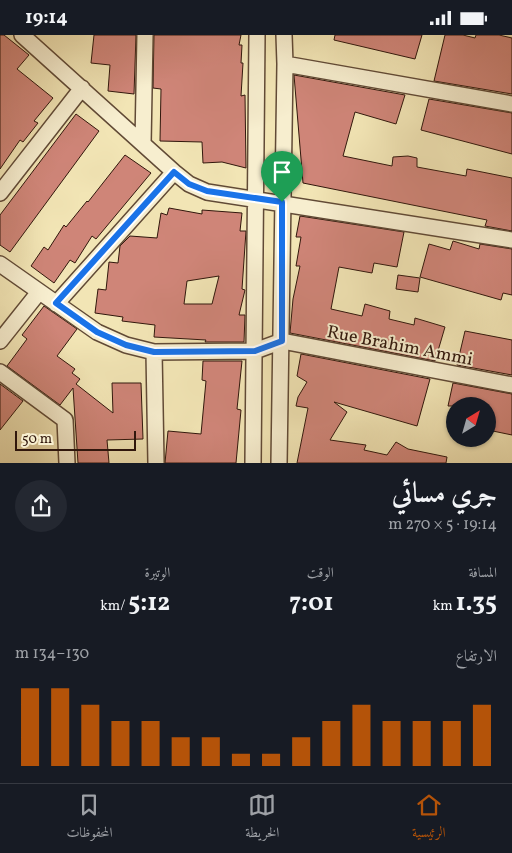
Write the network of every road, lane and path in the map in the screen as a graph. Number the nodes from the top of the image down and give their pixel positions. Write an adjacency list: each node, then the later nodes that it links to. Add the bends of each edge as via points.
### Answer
1 (22, 35): 5 (street)
2 (145, 35): 9 (street)
3 (257, 35): 12 (street)
4 (284, 35): 6 (street)
5 (35, 41): 7 (street)
6 (285, 64): 8 (street); 13 (street)
7 (82, 88): 9 (street); 11 (street)
8 (512, 104)
9 (144, 144): 10 (street)
10 (174, 172): 12 (street, via 189,184 207,191); 17 (street)
11 (0, 193)
12 (256, 198): 13 (street); 20 (street)
13 (282, 202): 14 (street); 19 (street)
14 (512, 240)
15 (0, 264): 16 (street)
16 (39, 292): 17 (street); 18 (street)
17 (56, 303): 21 (street, via 97,332 126,345)
18 (0, 341)
19 (282, 341): 20 (street); 23 (street, Rue Brahim Ammi); 27 (street)
20 (255, 351): 21 (street); 26 (street)
21 (154, 352): 25 (street)
22 (0, 372): 24 (street, via 64,420)
23 (512, 385)
24 (67, 463)
25 (156, 463)
26 (253, 463)
27 (280, 463)

